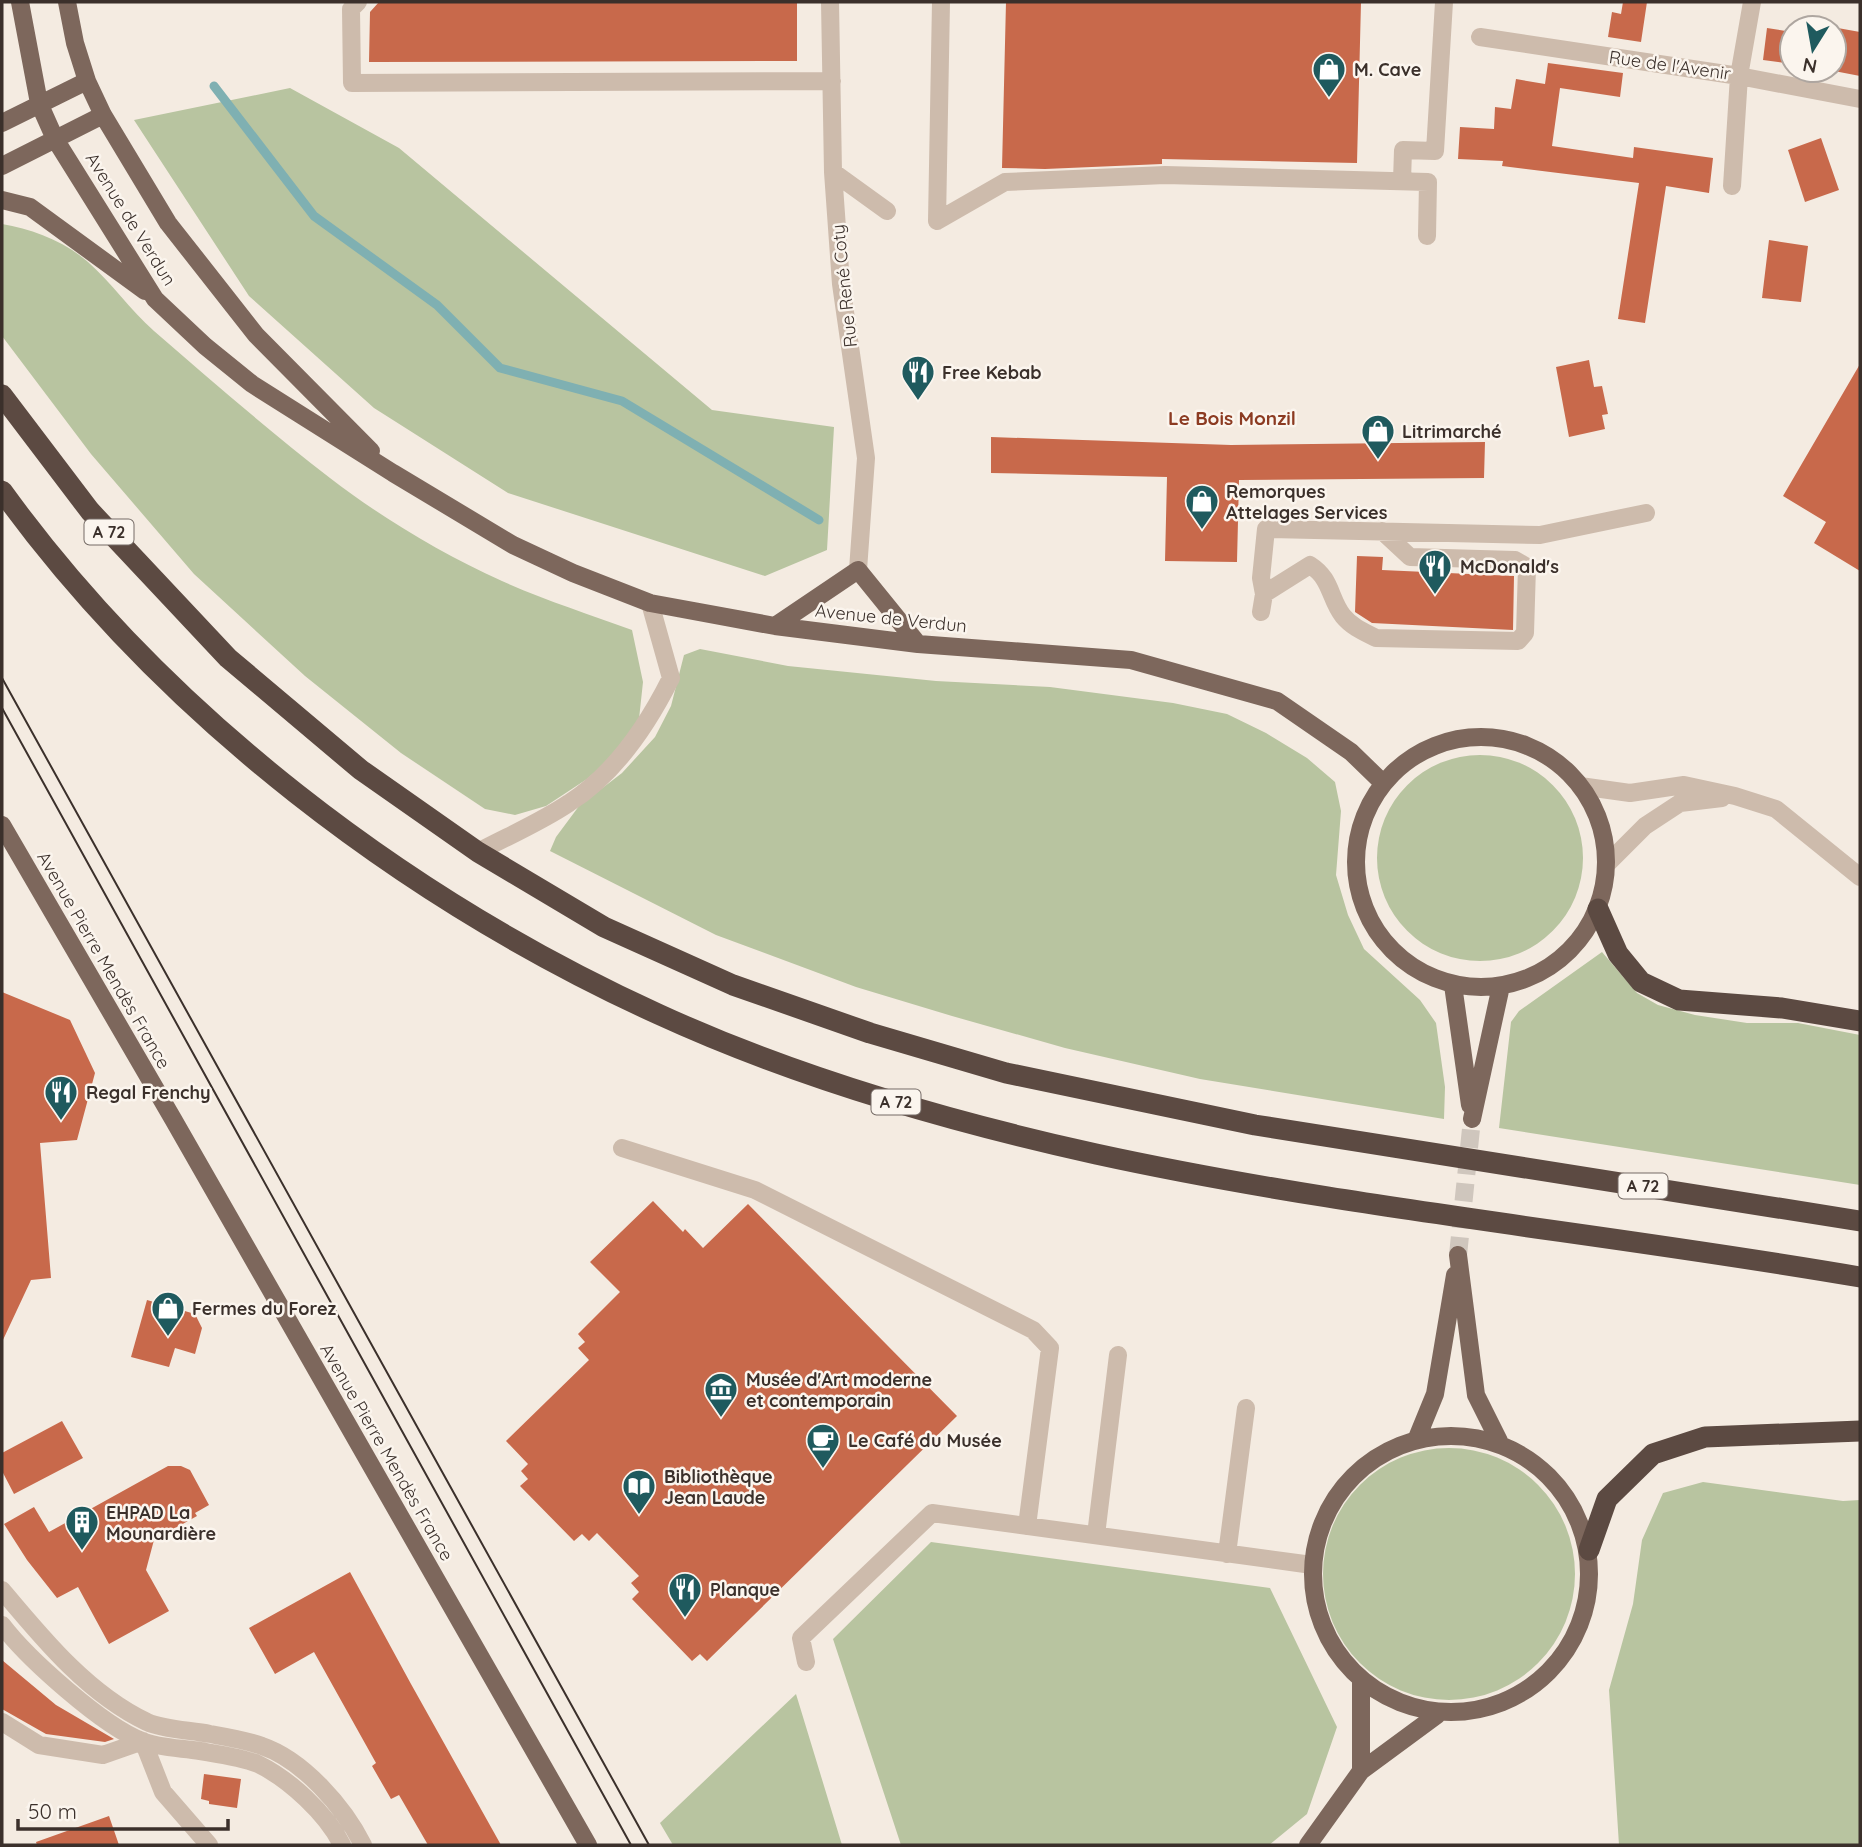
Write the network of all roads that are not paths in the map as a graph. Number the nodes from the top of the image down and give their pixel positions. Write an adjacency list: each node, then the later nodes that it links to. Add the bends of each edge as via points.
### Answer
1 (20, 2): 13 (main road, Avenue de Verdun)
2 (67, 2): 11 (main road, Avenue de Verdun)
3 (358, 2): 10 (street, via 351,9 352,83)
4 (830, 2): 10 (street, Rue René Coty)
5 (941, 2): 19 (street, via 937,221 1006,182 1165,175)
6 (1444, 2): 19 (street, via 1435,151 1403,150)
7 (1752, 2): 9 (street)
8 (1479, 37): 9 (street, Rue de l'Avenir)
9 (1739, 76): 12 (street, Rue de l'Avenir); 20 (street)
10 (832, 80): 18 (street, Rue René Coty)
11 (87, 81): 13 (main road); 14 (main road, Avenue de Verdun)
12 (1860, 99)
13 (39, 103): 15 (main road); 16 (main road, Avenue de Verdun)
14 (103, 115): 16 (main road); 26 (main road, Avenue de Verdun, via 168,223 256,335)
15 (2, 123)
16 (55, 139): 17 (main road); 24 (main road, Avenue de Verdun)
17 (2, 166)
18 (833, 172): 22 (street); 30 (street, Rue René Coty, via 841,284 866,458)
19 (1402, 181): 23 (street, via 1428,182)
20 (1732, 186)
21 (2, 200): 24 (main road, via 30,207)
22 (887, 211)
23 (1427, 236)
24 (155, 299): 26 (main road, Avenue de Verdun, via 252,384)
25 (2, 395): 38 (highway, A 72, via 89,511 228,659 361,770)
26 (393, 473): 31 (main road, Avenue de Verdun, via 513,545)
27 (2, 491): 47 (highway, A 72, via 134,646 273,775 387,860 483,923 660,1016 878,1097 1095,1154 1408,1209)
28 (1646, 513): 29 (street, via 1540,534)
29 (1382, 531): 29 (street, via 1266,529 1263,603 1310,565 1322,573 1343,616 1376,638 1518,641 1525,634 1527,567 1515,560 1410,557)
30 (858, 570): 32 (main road); 33 (main road)
31 (650, 603): 32 (main road, Avenue de Verdun); 38 (street, via 671,678 655,711 613,767 570,803)
32 (775, 626): 33 (main road, Avenue de Verdun)
33 (918, 644): 34 (main road, Avenue de Verdun, via 1131,660 1278,702 1351,752)
34 (1383, 783): 35 (main road, via 1411,758 1445,742 1483,737 1520,743 1553,760); 42 (main road, via 1362,819 1355,861 1362,903 1382,940 1413,968)
35 (1580, 786): 36 (street, via 1630,793 1684,785); 39 (main road, via 1604,837)
36 (1735, 796): 39 (street, via 1681,803 1644,826); 40 (street, via 1776,809)
37 (2, 825): 69 (main road, Avenue Pierre Mendès France)
38 (478, 852): 46 (highway, A 72, via 604,927 733,985 870,1033 1006,1073 1255,1125)
39 (1606, 865): 41 (main road)
40 (1860, 877)
41 (1598, 908): 43 (main road, via 1575,945 1542,972); 44 (highway, via 1618,954 1641,982 1679,1000 1782,1008)
42 (1453, 985): 43 (main road); 43 (main road, via 1472,1119)
43 (1501, 986)
44 (1860, 1021)
45 (622, 1148): 53 (street, via 755,1190 1033,1330 1050,1348)
46 (1860, 1221)
47 (1860, 1277)
48 (1118, 1355): 54 (street)
49 (1246, 1408): 56 (street)
50 (1860, 1431): 55 (highway, via 1705,1437 1653,1454 1607,1499)
51 (1417, 1438): 52 (main road, via 1441,1435); 52 (main road, via 1435,1394 1458,1255 1476,1395); 57 (main road, via 1365,1464 1338,1492 1320,1527)
52 (1499, 1441): 55 (main road, via 1558,1485 1581,1525)
53 (1027, 1526): 54 (street); 60 (street, via 932,1513 802,1639)
54 (1096, 1535): 56 (street)
55 (1589, 1550): 62 (main road, via 1586,1610 1569,1648 1542,1679 1508,1700)
56 (1227, 1554): 57 (street)
57 (1312, 1565): 61 (main road, via 1315,1603 1328,1638)
58 (2, 1590): 68 (street, via 67,1664 120,1707 150,1724 263,1746 302,1769 353,1826)
59 (2, 1625): 64 (street, via 63,1685 109,1723)
60 (806, 1662)
61 (1361, 1681): 62 (main road, via 1385,1696); 65 (main road)
62 (1437, 1715): 65 (main road)
63 (2, 1722): 64 (street, via 39,1745 103,1755)
64 (142, 1741): 66 (street, via 163,1793); 67 (street, via 256,1763 290,1784)
65 (1361, 1771): 70 (main road)
66 (209, 1845)
67 (342, 1845)
68 (363, 1845)
69 (588, 1845)
70 (1308, 1845)

